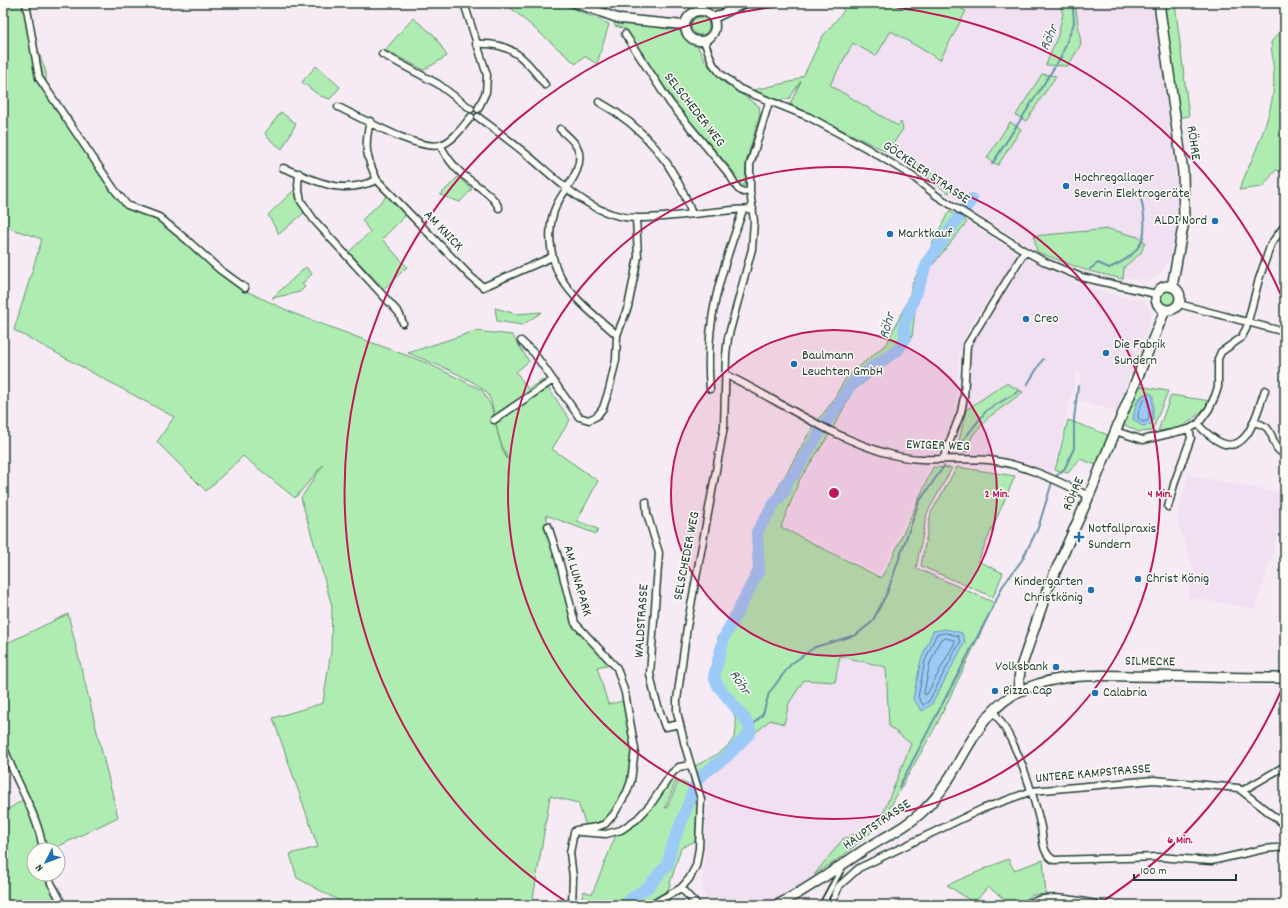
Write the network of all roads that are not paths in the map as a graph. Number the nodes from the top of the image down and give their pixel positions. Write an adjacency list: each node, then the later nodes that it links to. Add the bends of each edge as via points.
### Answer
1 (26, 3): 35 (street, via 39,78 114,189 128,205 159,217)
2 (464, 3): 10 (street)
3 (575, 3): 7 (street, via 620,19)
4 (745, 3): 6 (street)
5 (1159, 3): 34 (main road, RÖHRE, via 1183,172 1184,221)
6 (714, 18): 7 (street, via 707,12 695,11 688,15); 9 (street, via 716,25 713,34)
7 (684, 25): 9 (street, via 691,38)
8 (625, 34): 25 (street, SELSCHEDER WEG, via 670,103 729,174 738,189 743,192)
9 (704, 41): 14 (street, GÖCKELER STRASSE, via 713,64 730,82 751,95)
10 (476, 44): 12 (street, via 494,44 514,51); 16 (street, via 486,70 487,82 484,98)
11 (382, 54): 16 (street, via 438,84)
12 (545, 85)
13 (599, 102): 29 (street, via 620,113 659,151 674,171)
14 (770, 102): 25 (street, SELSCHEDER WEG, via 752,155); 32 (street, GÖCKELER STRASSE, via 809,117 868,149)
15 (338, 107): 18 (street)
16 (474, 109): 17 (street, via 469,112); 17 (street, via 480,112)
17 (475, 117): 20 (street); 24 (street, via 506,138)
18 (370, 122): 20 (street, via 408,141); 23 (street, AM KNICK, via 365,142 368,160)
19 (560, 128): 24 (street, via 578,148 580,165)
20 (440, 146): 26 (street, via 460,172 495,201)
21 (283, 168): 22 (street)
22 (299, 173): 23 (street, via 339,188 360,187); 40 (street, via 301,201 314,220 399,313)
23 (377, 180): 33 (street, AM KNICK, via 482,287)
24 (566, 188): 30 (street, via 604,212); 33 (street, via 556,206 551,224)
25 (750, 191): 27 (street, SELSCHEDER WEG)
26 (499, 208)
27 (753, 209): 28 (street); 44 (street, SELSCHEDER WEG, via 752,249 728,338)
28 (742, 210): 29 (street); 46 (street, via 722,270 711,318 708,366)
29 (692, 214): 30 (street)
30 (636, 218): 42 (street, via 638,257 628,307)
31 (1285, 225): 39 (street, via 1271,244 1259,279)
32 (1025, 251): 36 (street, GÖCKELER STRASSE, via 1081,277); 54 (street, via 967,345 963,404)
33 (552, 257): 42 (street, via 568,288)
34 (1172, 287): 36 (main road, via 1162,287); 37 (main road, via 1180,294)
35 (244, 288)
36 (1156, 294): 38 (main road, via 1158,306)
37 (1179, 304): 38 (main road, via 1171,310); 39 (street)
38 (1165, 310): 52 (main road, RÖHRE)
39 (1249, 322): 41 (street); 50 (street, via 1241,338 1221,352 1218,359 1218,387 1209,410)
40 (403, 323)
41 (1285, 332)
42 (617, 334): 45 (street, via 616,360 609,390 603,408 597,416 589,420 579,417)
43 (521, 341): 45 (street, via 534,353)
44 (727, 375): 54 (street, EWIGER WEG, via 863,446 904,457); 62 (street, SELSCHEDER WEG, via 724,427 687,627 677,700)
45 (553, 380): 48 (street)
46 (710, 389)
47 (1265, 390): 49 (street)
48 (494, 420)
49 (1254, 422): 50 (street, via 1242,442 1233,446 1220,443 1203,432); 53 (street, via 1269,430 1276,448)
50 (1198, 424): 51 (street)
51 (1189, 429): 52 (street, via 1143,440); 57 (street, via 1191,438)
52 (1115, 431): 55 (main road, RÖHRE)
53 (1285, 454)
54 (943, 459): 55 (street, EWIGER WEG, via 991,460 1011,465 1053,479)
55 (1089, 496): 60 (main road, RÖHRE, via 1048,588 1020,670)
56 (646, 502): 62 (street, WALDSTRASSE, via 659,553 650,674 665,726)
57 (1168, 507)
58 (548, 526): 69 (street, AM LUNAPARK, via 575,623 616,668 625,693 636,749 631,781 614,814 597,828)
59 (1285, 678): 60 (main road, SILMECKE, via 1096,675 1062,678)
60 (1018, 692): 61 (main road, HAUPTSTRASSE)
61 (993, 711): 66 (street, via 1006,732); 72 (main road, HAUPTSTRASSE, via 925,810 909,823)
62 (680, 724): 64 (street, SELSCHEDER WEG)
63 (3, 744): 70 (street, via 35,816)
64 (690, 765): 69 (street, via 679,767 672,773 651,804 637,819 621,830 606,834); 74 (street, SELSCHEDER WEG, via 702,807 698,853 693,873)
65 (1285, 766): 67 (street)
66 (1032, 791): 67 (street, UNTERE KAMPSTRASSE, via 1154,780 1238,788); 71 (street, via 1045,852 1054,860 1160,857 1210,861 1264,848); 81 (street, UNTERE KAMPSTRASSE, via 982,809 859,868 839,886)
67 (1242, 791): 68 (street, UNTERE KAMPSTRASSE)
68 (1285, 825)
69 (574, 832): 76 (street, via 570,853 573,877)
70 (41, 842)
71 (1285, 846)
72 (845, 863): 79 (main road, HAUPTSTRASSE, via 820,881); 80 (street)
73 (50, 882): 75 (street)
74 (681, 888): 77 (street, SELSCHEDER WEG); 78 (street)
75 (63, 905)
76 (572, 905)
77 (651, 905)
78 (697, 905)
79 (777, 905)
80 (822, 905)
81 (831, 905)
82 (1026, 905): 83 (street, via 1039,899 1052,898)
83 (1102, 905)

